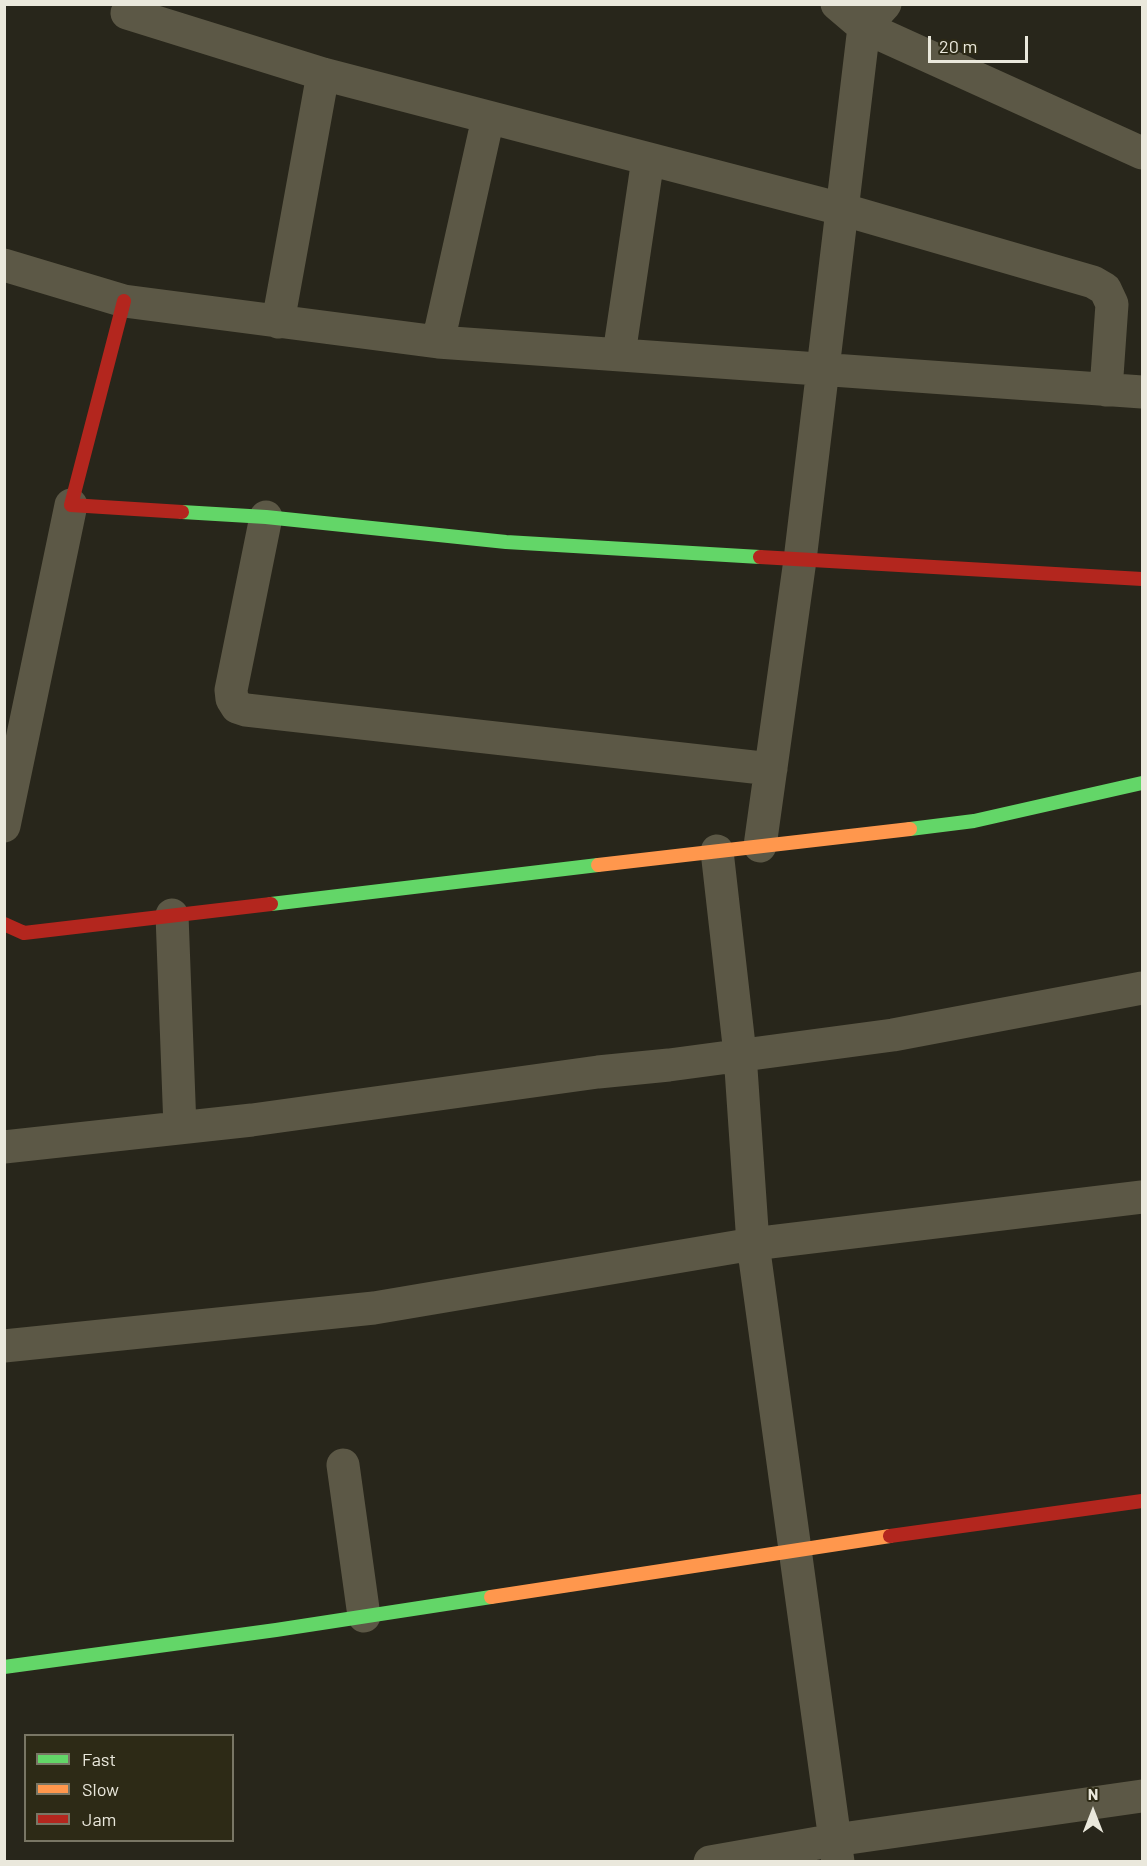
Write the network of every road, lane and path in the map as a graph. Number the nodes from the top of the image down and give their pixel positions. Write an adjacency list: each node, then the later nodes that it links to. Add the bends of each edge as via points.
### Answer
1 (837, 4): 3 (street)
2 (127, 13): 4 (street)
3 (875, 16): 6 (street); 8 (street)
4 (323, 74): 5 (street); 11 (street)
5 (488, 118): 7 (street); 12 (street)
6 (1143, 153)
7 (648, 159): 8 (street); 13 (street)
8 (841, 209): 14 (street); 15 (street, via 1093,282 1105,289 1112,304)
9 (4, 265): 10 (street)
10 (124, 301): 11 (street); 17 (street)
11 (278, 322): 12 (street)
12 (438, 342): 13 (street)
13 (619, 354): 14 (street)
14 (823, 370): 15 (street); 19 (street)
15 (1106, 390): 16 (street)
16 (1143, 392)
17 (71, 505): 18 (street); 23 (street)
18 (266, 517): 19 (street, via 506,542); 21 (street, via 231,690 237,707)
19 (800, 560): 20 (street); 21 (street)
20 (1143, 579)
21 (771, 769): 24 (street)
22 (1143, 783): 24 (street, via 974,821)
23 (4, 826)
24 (760, 846): 25 (street)
25 (717, 851): 26 (street); 29 (street)
26 (172, 915): 27 (street, via 24,933); 30 (street)
27 (4, 924)
28 (1143, 988): 29 (street, via 893,1035)
29 (740, 1054): 30 (street); 33 (street)
30 (180, 1128): 31 (street)
31 (4, 1147)
32 (1143, 1197): 33 (street)
33 (753, 1244): 34 (street, via 374,1308); 37 (street)
34 (4, 1346)
35 (343, 1465): 38 (street)
36 (1143, 1501): 37 (street)
37 (794, 1549): 38 (street); 41 (street)
38 (364, 1616): 39 (street)
39 (4, 1667)
40 (1143, 1796): 41 (street)
41 (837, 1851): 42 (street)
42 (710, 1862)

